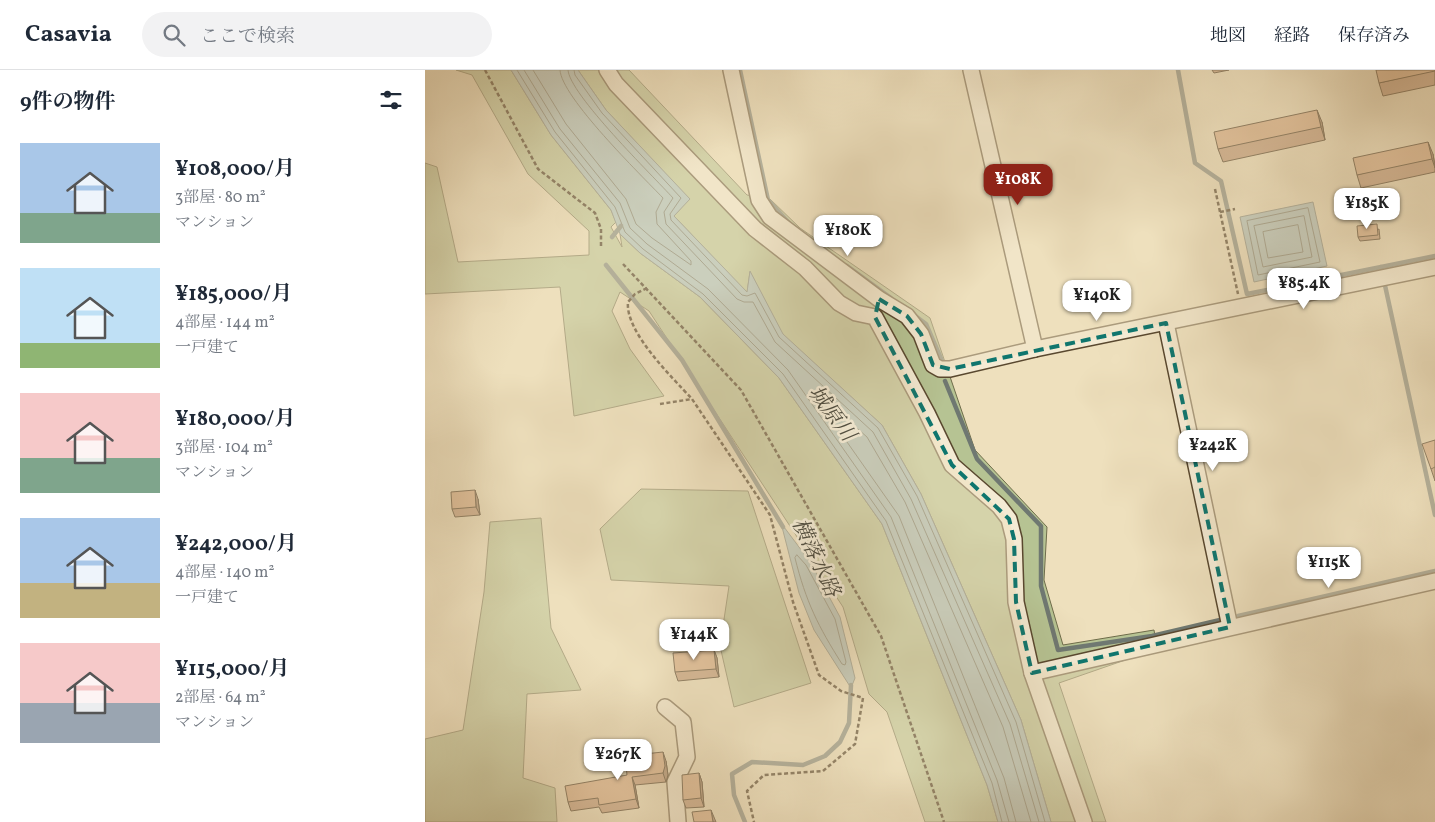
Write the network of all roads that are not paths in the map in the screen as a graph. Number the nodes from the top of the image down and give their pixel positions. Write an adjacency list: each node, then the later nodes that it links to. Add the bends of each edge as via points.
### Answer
1 (607, 70): 6 (street, via 616,84 755,228 805,268 839,303 856,313)
2 (731, 70): 5 (street, via 759,200 770,217)
3 (971, 70): 8 (street)
4 (1435, 267): 7 (street)
5 (879, 299): 6 (street); 8 (street, via 907,316 921,334 933,365 940,369)
6 (875, 317): 11 (street, via 952,465 999,506 1009,519 1014,539 1016,602)
7 (1166, 323): 8 (street); 10 (street)
8 (1035, 349)
9 (1435, 580): 10 (street)
10 (1230, 627): 11 (street)
11 (1032, 673): 14 (street)
12 (665, 707): 13 (street, via 683,722 686,748 687,757 675,782)
13 (678, 822)
14 (1084, 822)

